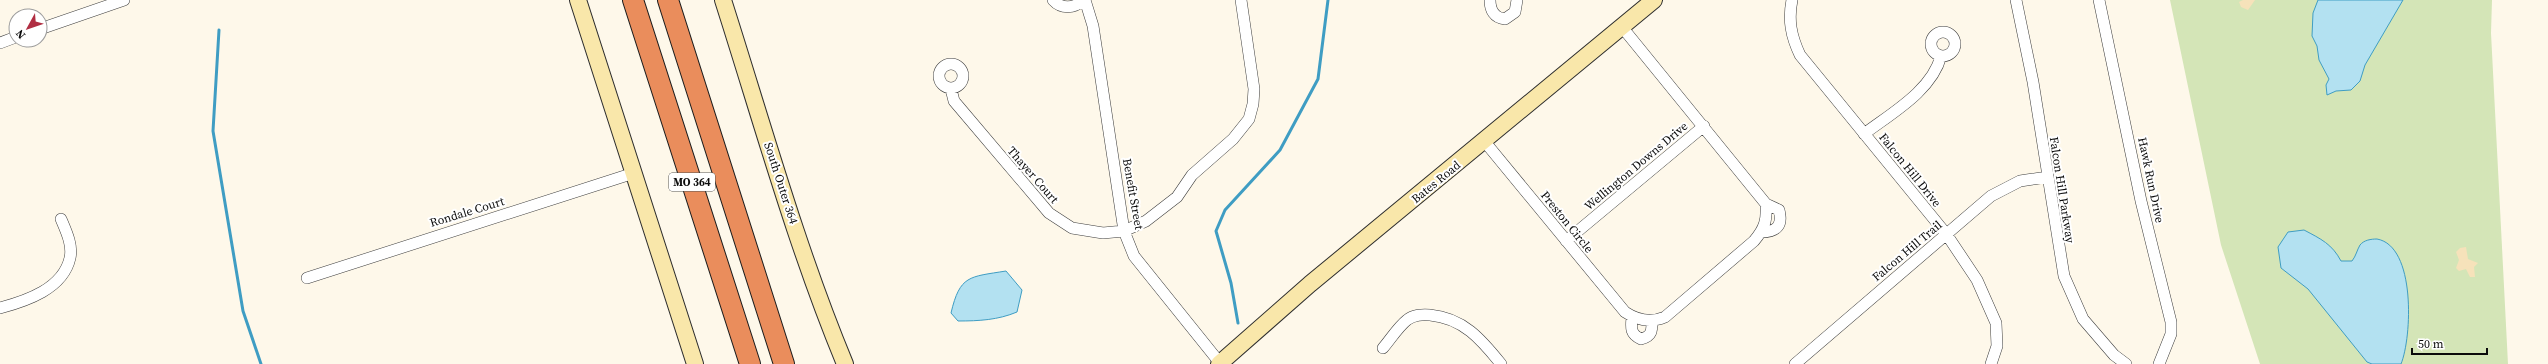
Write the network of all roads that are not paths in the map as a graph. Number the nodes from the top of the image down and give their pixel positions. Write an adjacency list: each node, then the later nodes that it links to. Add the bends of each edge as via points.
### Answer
1 (124, 0): 15 (street)
2 (578, 0): 22 (street)
3 (633, 0): 35 (highway, MO 364)
4 (668, 0): 36 (highway, MO 364)
5 (724, 0): 37 (street, South Outer 364, via 790,213)
6 (1053, 0): 7 (street, Benefit Street, via 1067,7)
7 (1084, 0): 25 (street, Benefit Street, via 1093,26)
8 (1241, 0): 25 (street, Thayer Court, via 1254,89 1249,119 1233,139 1192,175 1177,197 1146,221)
9 (1490, 0): 10 (street, via 1493,12 1499,18 1505,19 1515,12)
10 (1517, 0)
11 (1654, 0): 16 (street, Bates Road)
12 (1792, 0): 20 (street, Falcon Hill Drive, via 1790,24 1793,40 1800,54)
13 (2016, 0): 23 (street, Falcon Hill Parkway, via 2033,82)
14 (2099, 0): 42 (street, Hawk Run Drive, via 2143,209 2171,322 2171,334)
15 (48, 26)
16 (1622, 26): 19 (street); 21 (street, Bates Road)
17 (1940, 56): 20 (street, via 1938,68 1932,76 1905,103)
18 (951, 89): 25 (street, Thayer Court, via 954,101 1049,214 1072,228 1103,233)
19 (1704, 126): 27 (street, Wellington Downs Drive); 31 (street, via 1766,204 1767,220 1762,232 1665,317)
20 (1864, 134): 26 (street, Falcon Hill Drive)
21 (1485, 142): 27 (street, Preston Circle); 33 (street, Bates Road, via 1310,284)
22 (634, 173): 28 (street, Rondale Court); 34 (street)
23 (2047, 177): 26 (street, Falcon Hill Trail, via 2020,181 1991,196); 41 (street, Falcon Hill Parkway, via 2057,244 2070,292 2091,330)
24 (61, 219): 29 (street, via 69,239 70,258 62,275 48,289 21,302)
25 (1124, 231): 33 (street, Benefit Street, via 1134,256)
26 (1947, 235): 39 (street, Falcon Hill Trail); 40 (street, Falcon Hill Drive, via 1977,280 1996,323 1997,346)
27 (1566, 241): 30 (street, Preston Circle, via 1624,312)
28 (307, 278)
29 (0, 308)
30 (1632, 317): 31 (street); 31 (street, via 1631,328 1635,336 1641,339 1650,336)
31 (1652, 321)
32 (1383, 348): 38 (street, via 1407,320 1424,314 1441,316 1458,322 1474,333)
33 (1220, 363)
34 (695, 364)
35 (750, 364)
36 (784, 364)
37 (845, 364)
38 (1501, 364)
39 (1795, 364)
40 (1991, 364)
41 (2126, 364)
42 (2159, 364)

